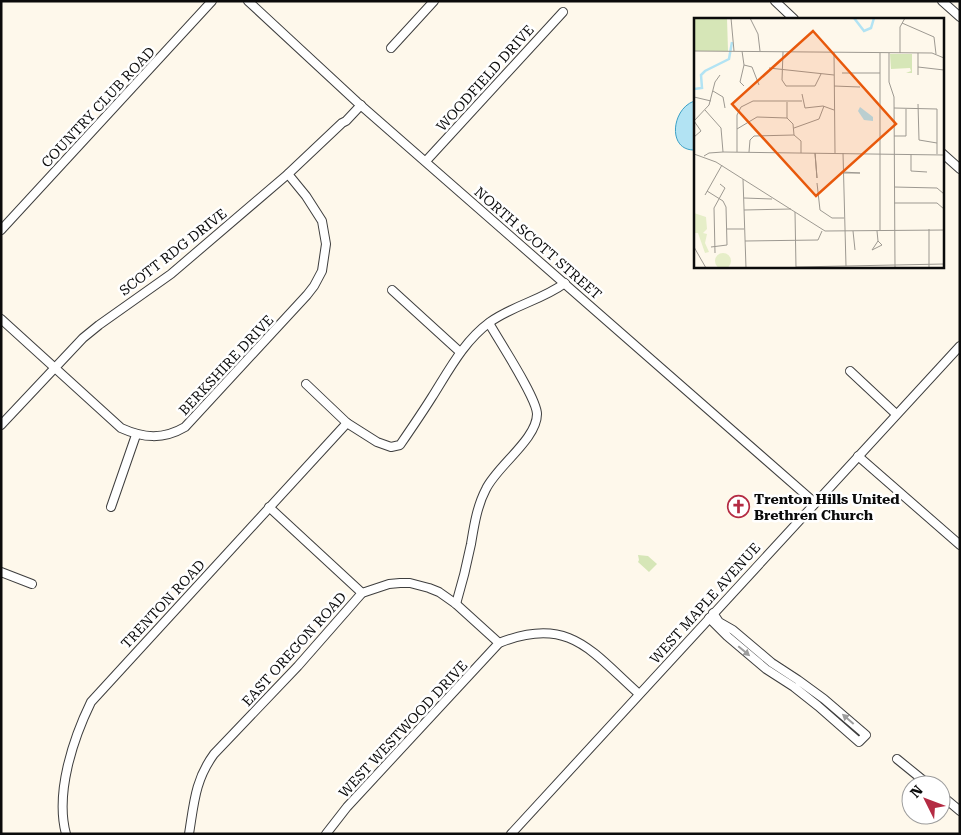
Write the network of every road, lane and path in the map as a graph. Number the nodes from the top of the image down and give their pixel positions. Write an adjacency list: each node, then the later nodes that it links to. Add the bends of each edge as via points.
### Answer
1 (212, 1): 15 (street, COUNTRY CLUB ROAD)
2 (248, 1): 10 (street, NORTH SCOTT STREET)
3 (434, 1): 9 (street)
4 (775, 1): 8 (street)
5 (942, 1): 7 (street)
6 (563, 12): 12 (street, WOODFIELD DRIVE)
7 (960, 17)
8 (793, 18)
9 (391, 48)
10 (359, 103): 12 (street, NORTH SCOTT STREET); 14 (street, SCOTT RDG DRIVE, via 346,121)
11 (944, 155): 13 (street)
12 (426, 162): 16 (street, NORTH SCOTT STREET)
13 (960, 169)
14 (288, 174): 22 (street, SCOTT RDG DRIVE, via 171,274 83,338); 28 (street, BERKSHIRE DRIVE, via 318,213 324,228 326,253 314,286 185,428 163,436)
15 (1, 230)
16 (565, 283): 19 (street); 30 (street, NORTH SCOTT STREET)
17 (392, 290): 21 (street)
18 (1, 319): 22 (street, BERKSHIRE DRIVE)
19 (489, 323): 21 (street); 37 (street, via 526,386 537,413 530,435 485,489)
20 (960, 346): 25 (street, WEST MAPLE AVENUE)
21 (460, 352): 26 (street, via 400,445 377,442)
22 (54, 368): 27 (street, SCOTT RDG DRIVE); 28 (street, BERKSHIRE DRIVE, via 121,428)
23 (850, 371): 25 (street)
24 (306, 384): 26 (street)
25 (896, 414): 29 (street, WEST MAPLE AVENUE)
26 (347, 423): 32 (street, TRENTON ROAD)
27 (1, 425)
28 (136, 435): 31 (street)
29 (858, 456): 30 (street, WEST MAPLE AVENUE); 33 (street)
30 (814, 502): 38 (street, WEST MAPLE AVENUE)
31 (112, 506)
32 (269, 507): 36 (street); 46 (street, TRENTON ROAD, via 91,702 81,722 65,782 63,815)
33 (960, 545)
34 (1, 572): 35 (street)
35 (32, 584)
36 (362, 593): 37 (street, EAST OREGON ROAD, via 390,584 410,583 439,592); 47 (street, EAST OREGON ROAD, via 214,754 197,787)
37 (456, 604): 39 (street, EAST OREGON ROAD)
38 (711, 615): 40 (street, via 727,636); 41 (street, WEST MAPLE AVENUE)
39 (499, 643): 41 (street, via 542,632 569,637 586,647); 48 (street, WEST WESTWOOD DRIVE)
40 (769, 666): 42 (street, via 798,680); 43 (street)
41 (639, 694): 49 (street, WEST MAPLE AVENUE)
42 (824, 699): 43 (street); 43 (street, one-way to 42, via 859,742 866,735)
43 (818, 706)
44 (897, 759): 45 (street)
45 (917, 775)
46 (66, 834)
47 (189, 834)
48 (326, 834)
49 (510, 834)

